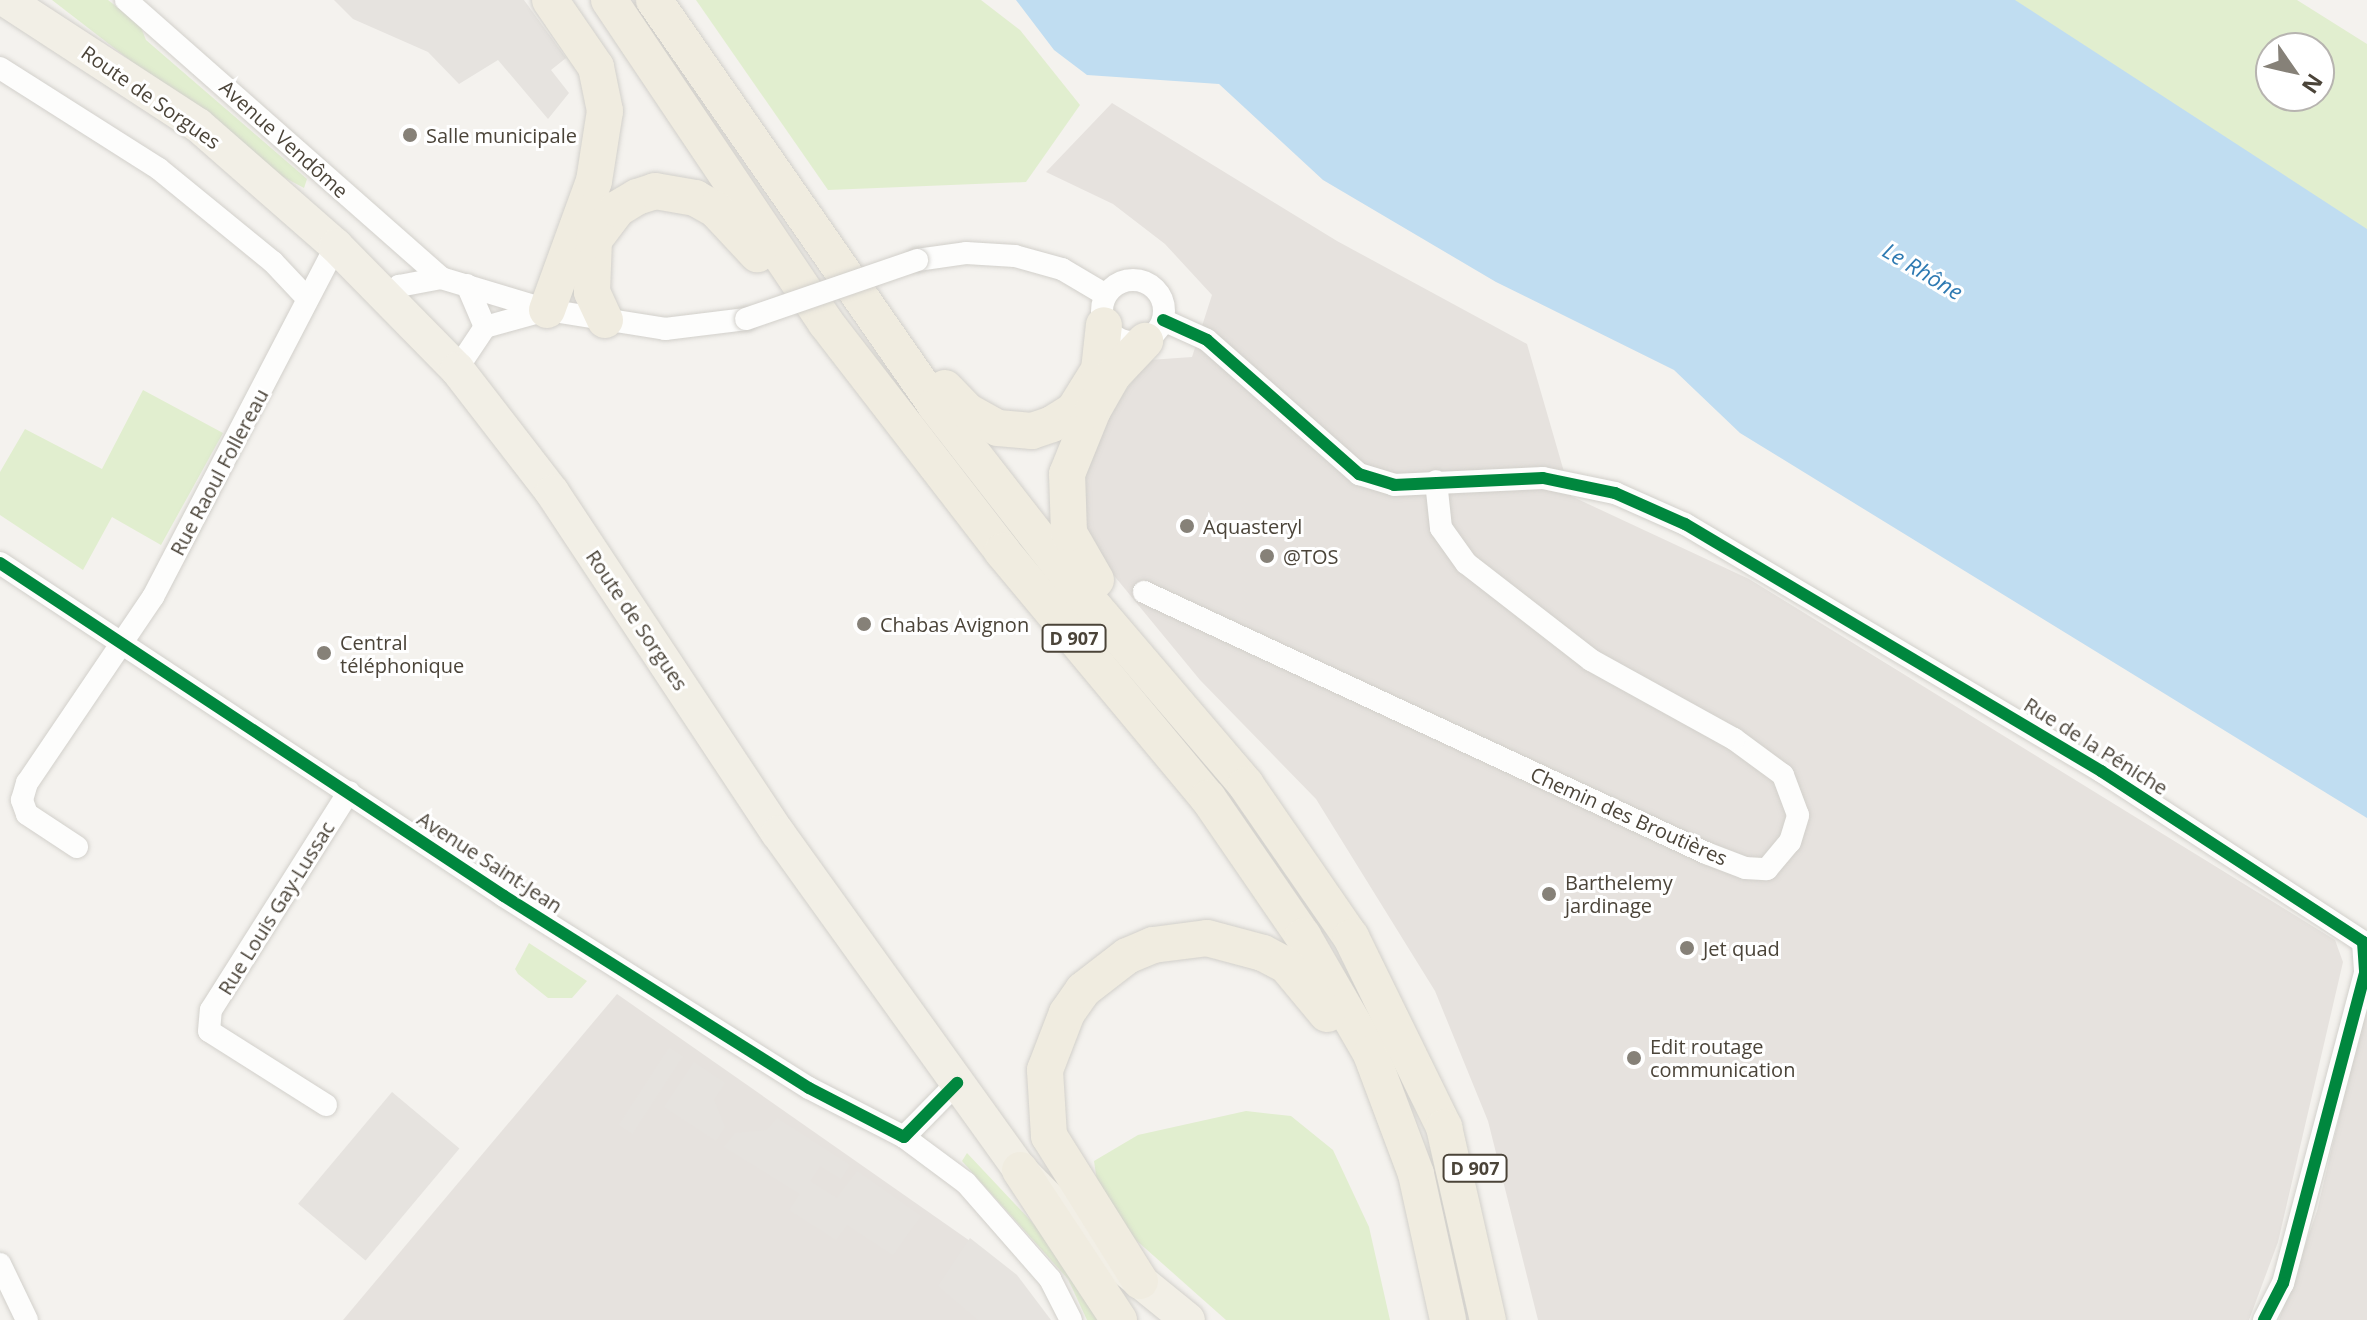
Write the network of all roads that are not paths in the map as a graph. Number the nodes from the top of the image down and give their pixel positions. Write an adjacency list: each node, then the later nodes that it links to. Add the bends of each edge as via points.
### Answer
1 (6, 0): 8 (main road, Route de Sorgues, via 198,125)
2 (126, 0): 9 (street, Avenue Vendôme)
3 (550, 0): 13 (highway, via 596,67 605,111 594,181)
4 (609, 0): 16 (highway, D 907)
5 (654, 0): 7 (highway, D 907)
6 (0, 68): 11 (street, via 159,169 273,262)
7 (708, 84): 14 (highway, via 952,396 981,422 1032,431 1074,410 1099,370); 24 (highway, D 907, via 935,405 1072,581)
8 (336, 246): 11 (street, Rue Raoul Follereau); 12 (main road, Route de Sorgues)
9 (441, 278): 10 (street); 12 (street, via 399,286)
10 (467, 285): 13 (street); 17 (street)
11 (306, 297): 23 (street, Rue Raoul Follereau, via 153,597)
12 (389, 298): 19 (main road, Route de Sorgues)
13 (547, 310): 15 (street); 17 (street)
14 (1105, 310): 15 (street, bridge, via 1062,269 1015,256 966,253 917,260 746,319 665,329); 18 (street, via 1121,341); 18 (street, via 1124,281 1146,282 1162,298)
15 (605, 320): 16 (highway, via 592,292 594,240 617,209 655,191 676,192 715,209)
16 (826, 323): 39 (highway, D 907, via 1002,551 1208,798 1303,936 1371,1054 1416,1174)
17 (485, 327): 19 (street)
18 (1154, 330): 20 (street, via 1207,340 1359,474 1394,485); 24 (highway, via 1113,375 1082,432 1067,474 1069,533 1089,573 1240,751)
19 (457, 369): 28 (main road, Route de Sorgues, via 552,492 778,833)
20 (1436, 481): 22 (street, Chemin des Broutières, via 1441,528 1476,571 1591,660 1734,739 1783,775 1798,815 1790,842 1767,869 1745,868 1706,853); 42 (street, Rue de la Péniche, via 1543,478 1615,493 1685,524 2088,763 2363,942 2361,988 2283,1283)
21 (0, 563): 23 (street, Avenue Saint-Jean)
22 (1144, 592)
23 (123, 642): 25 (street, Avenue Saint-Jean); 26 (street, Rue Raoul Follereau, via 27,783 22,800 27,814)
24 (1246, 785): 27 (highway, D 907, via 1351,937)
25 (349, 792): 29 (street, Rue Louis Gay-Lussac, via 211,1010 209,1031); 30 (street, Avenue Saint-Jean, via 809,1088)
26 (77, 847)
27 (1403, 1035): 40 (highway, via 1450,1148); 41 (highway, D 907, via 1431,1060 1457,1114 1494,1243)
28 (957, 1083): 30 (street); 31 (main road, Route de Sorgues)
29 (326, 1105)
30 (904, 1137): 35 (street, Avenue Saint-Jean, via 966,1183 1050,1279)
31 (1020, 1170): 33 (main road, Route de Sorgues, via 1087,1238); 36 (highway)
32 (0, 1264): 34 (street)
33 (1140, 1281): 37 (main road, Route de Sorgues); 38 (highway, via 1062,1164 1044,1114 1045,1070 1067,1013 1083,990 1127,956 1178,940 1234,943 1286,965 1337,1027 1377,1117 1415,1227)
34 (27, 1320)
35 (1071, 1320)
36 (1119, 1320)
37 (1188, 1320)
38 (1432, 1320)
39 (1448, 1320)
40 (1488, 1320)
41 (1508, 1320)
42 (2264, 1320)

